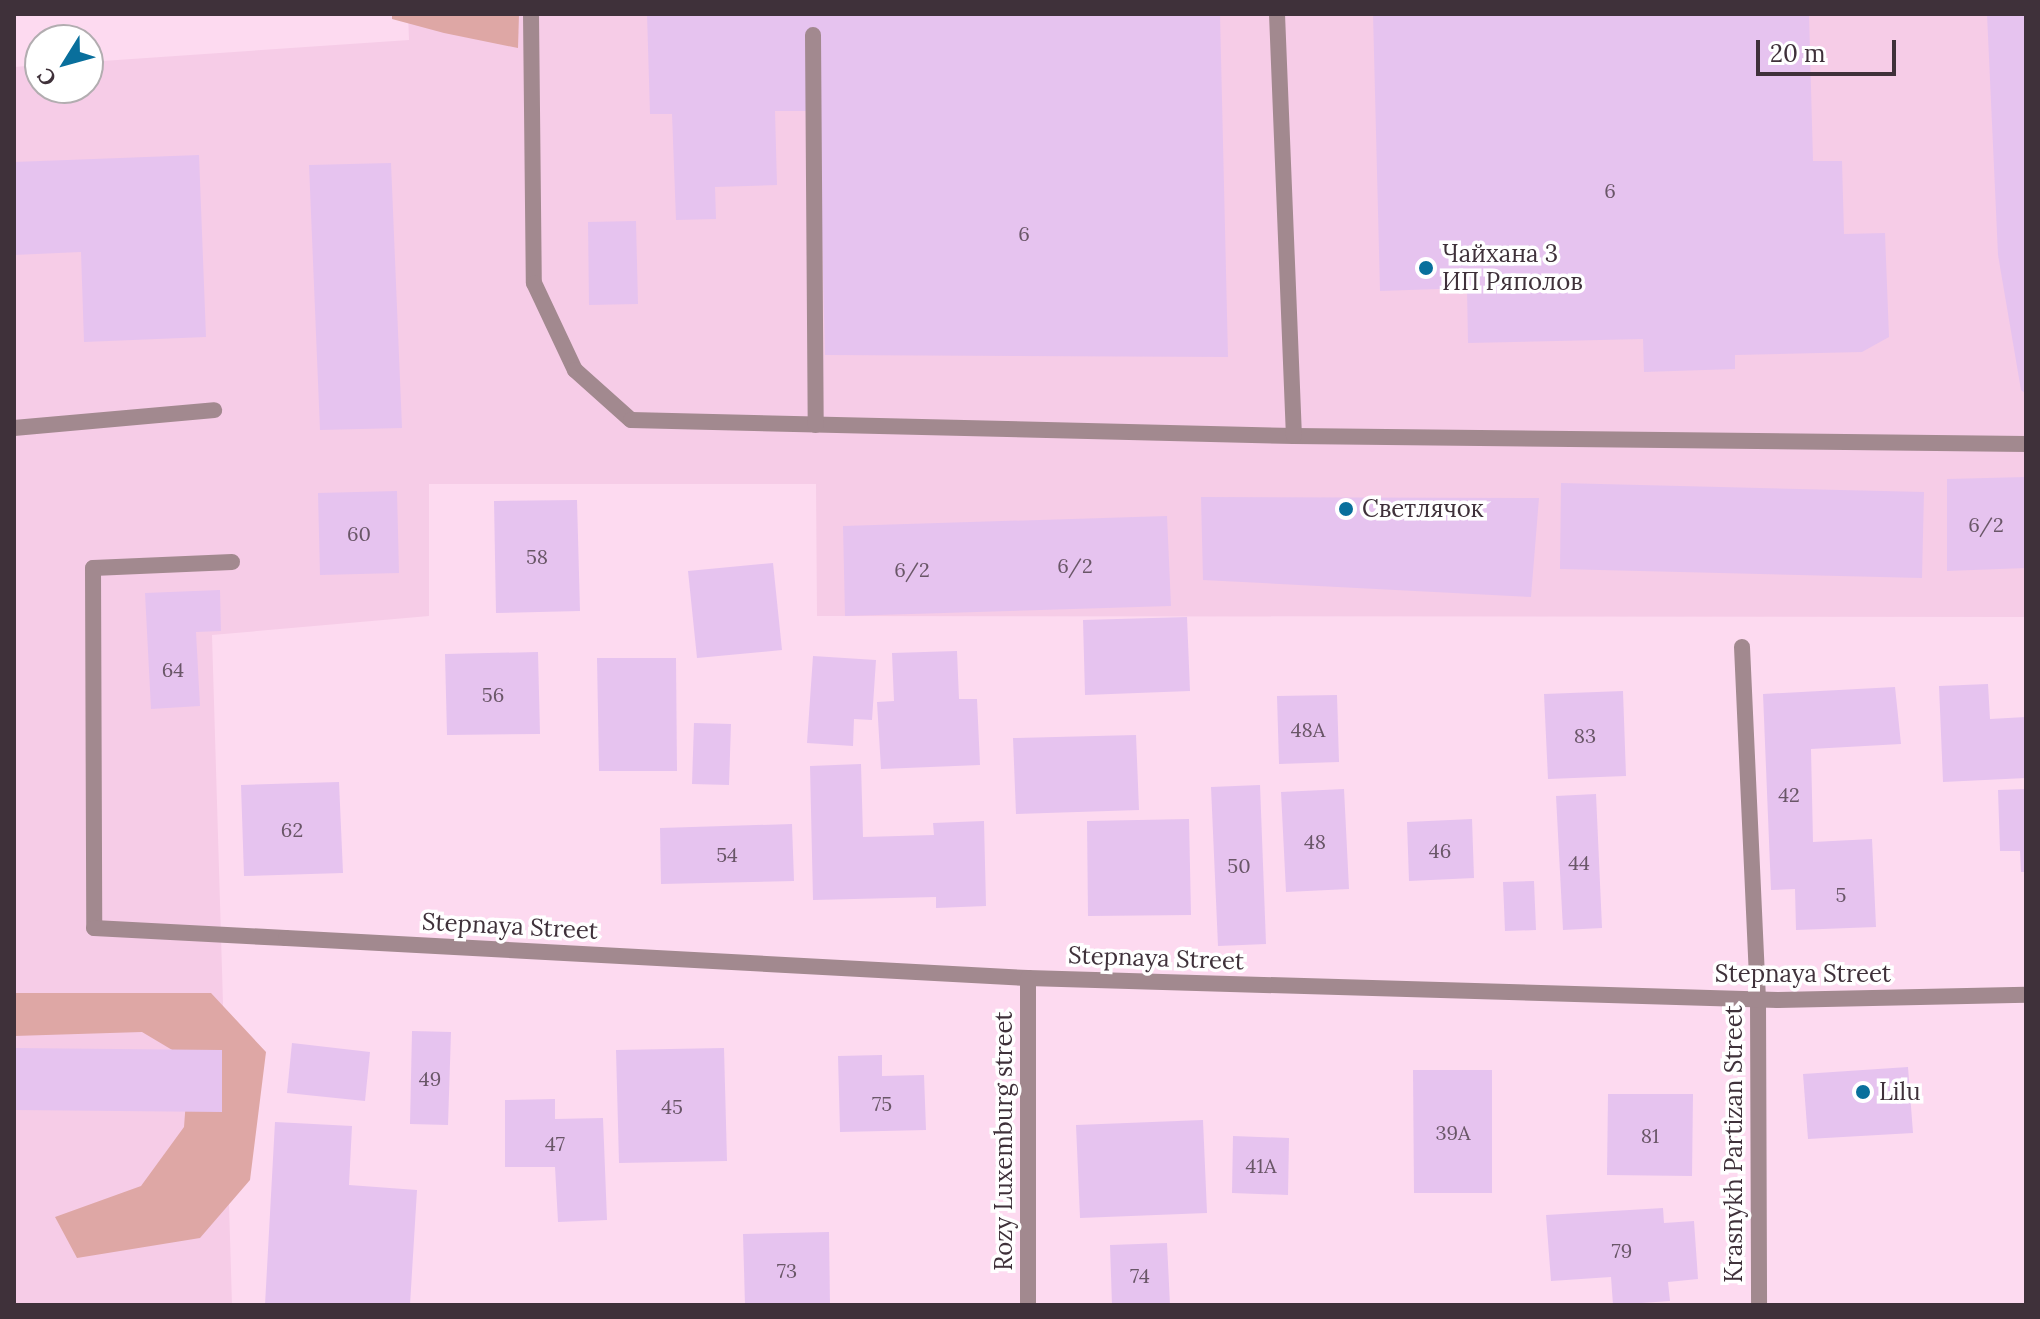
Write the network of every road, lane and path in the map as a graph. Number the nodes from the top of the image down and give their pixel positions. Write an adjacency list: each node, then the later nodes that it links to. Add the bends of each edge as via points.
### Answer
1 (531, 14): 5 (street, via 534,283 575,370 631,420)
2 (1277, 14): 7 (street)
3 (813, 35): 5 (street)
4 (214, 410): 6 (street)
5 (816, 425): 7 (street)
6 (14, 428)
7 (1294, 436): 8 (street)
8 (2026, 444)
9 (232, 562): 11 (street, Stepnaya Street, via 93,568 94,928)
10 (1742, 647): 13 (street, Krasnykh Partizan Street)
11 (1028, 978): 13 (street, Stepnaya Street); 14 (street, Rozy Luxemburg street)
12 (2026, 995): 13 (street, Stepnaya Street)
13 (1758, 1000): 15 (street, Krasnykh Partizan Street)
14 (1028, 1305)
15 (1759, 1305)

